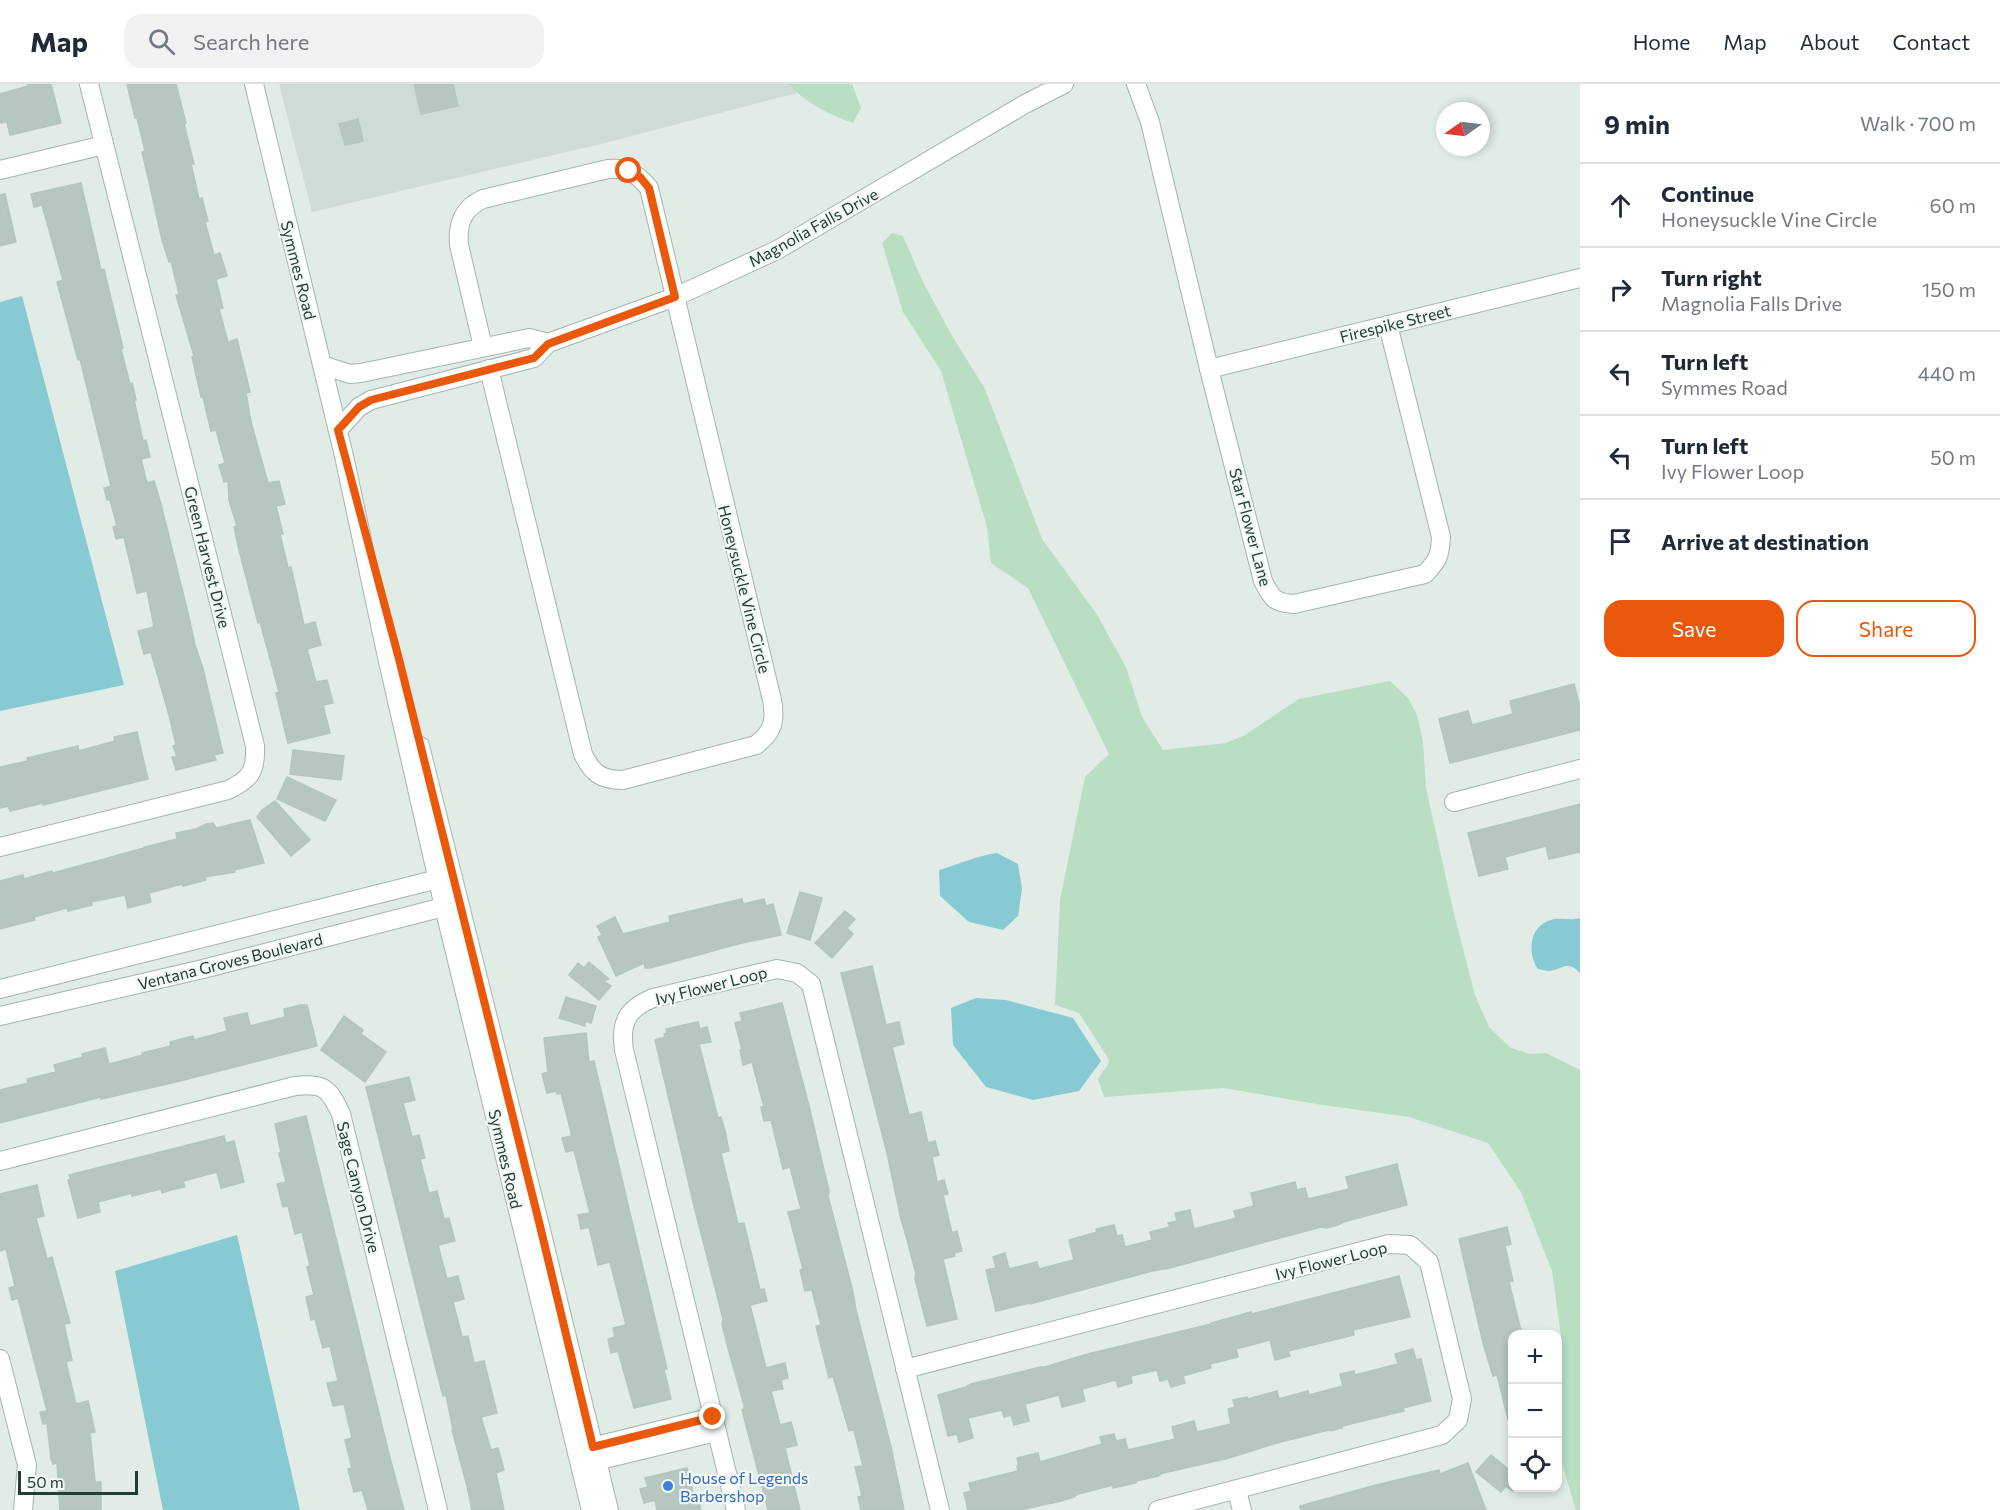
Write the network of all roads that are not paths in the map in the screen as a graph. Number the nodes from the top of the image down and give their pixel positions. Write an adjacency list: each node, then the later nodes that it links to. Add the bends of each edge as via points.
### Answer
1 (89, 84): 5 (street, Green Harvest Drive)
2 (254, 84): 12 (street, Symmes Road)
3 (1064, 84): 8 (street, Magnolia Falls Drive, via 777,250)
4 (1136, 84): 14 (street, Star Flower Lane, via 1150,123)
5 (104, 145): 6 (street); 18 (street, Green Harvest Drive, via 250,723 256,760 252,774 228,790)
6 (0, 170)
7 (1580, 278): 9 (street, Firespike Street)
8 (675, 297): 10 (street, Magnolia Falls Drive); 11 (street, Honeysuckle Vine Circle, via 649,188 629,171 608,169 483,199 465,211 458,234); 13 (street, Honeysuckle Vine Circle, via 775,715 766,738 747,749 623,780 601,777 590,768 583,754)
9 (1388, 325): 14 (street, Firespike Street); 14 (street, Star Flower Lane, via 1441,537 1436,563 1425,573 1294,604 1280,603 1270,595 1263,581)
10 (548, 344): 11 (street, Magnolia Falls Drive, via 529,338); 13 (street, Magnolia Falls Drive, via 534,358)
11 (483, 347): 12 (street, Magnolia Falls Drive, via 361,373 350,374)
12 (322, 365): 15 (street, Symmes Road)
13 (489, 369): 15 (street, Magnolia Falls Drive, via 371,400)
14 (1209, 369)
15 (338, 430): 19 (street, Symmes Road, via 399,659)
16 (1580, 769): 17 (street)
17 (1454, 802)
18 (0, 847)
19 (445, 877): 20 (street, Symmes Road); 21 (street, Ventana Groves Boulevard)
20 (451, 905): 22 (street, Ventana Groves Boulevard); 28 (street, Symmes Road, via 540,1226)
21 (0, 989)
22 (0, 1016)
23 (0, 1161): 31 (street, Sage Canyon Drive, via 296,1086 314,1084 326,1090 341,1114)
24 (0, 1359): 26 (street)
25 (905, 1369): 27 (street, Ivy Flower Loop, via 811,984 797,973 777,969 653,998 627,1017 622,1039); 29 (street, Ivy Flower Loop, via 1389,1244 1410,1245 1429,1262 1462,1399 1458,1420 1442,1435); 35 (street, Ivy Flower Loop)
26 (4, 1390): 30 (street, via 27,1465)
27 (715, 1424): 28 (street); 34 (street, Ivy Flower Loop)
28 (586, 1456): 32 (street, Symmes Road); 33 (street, Symmes Road)
29 (1237, 1491): 36 (street, Ivy Flower Loop); 37 (street)
30 (23, 1510)
31 (438, 1510)
32 (591, 1510)
33 (609, 1510)
34 (736, 1510)
35 (940, 1510)
36 (1158, 1510)
37 (1242, 1510)

